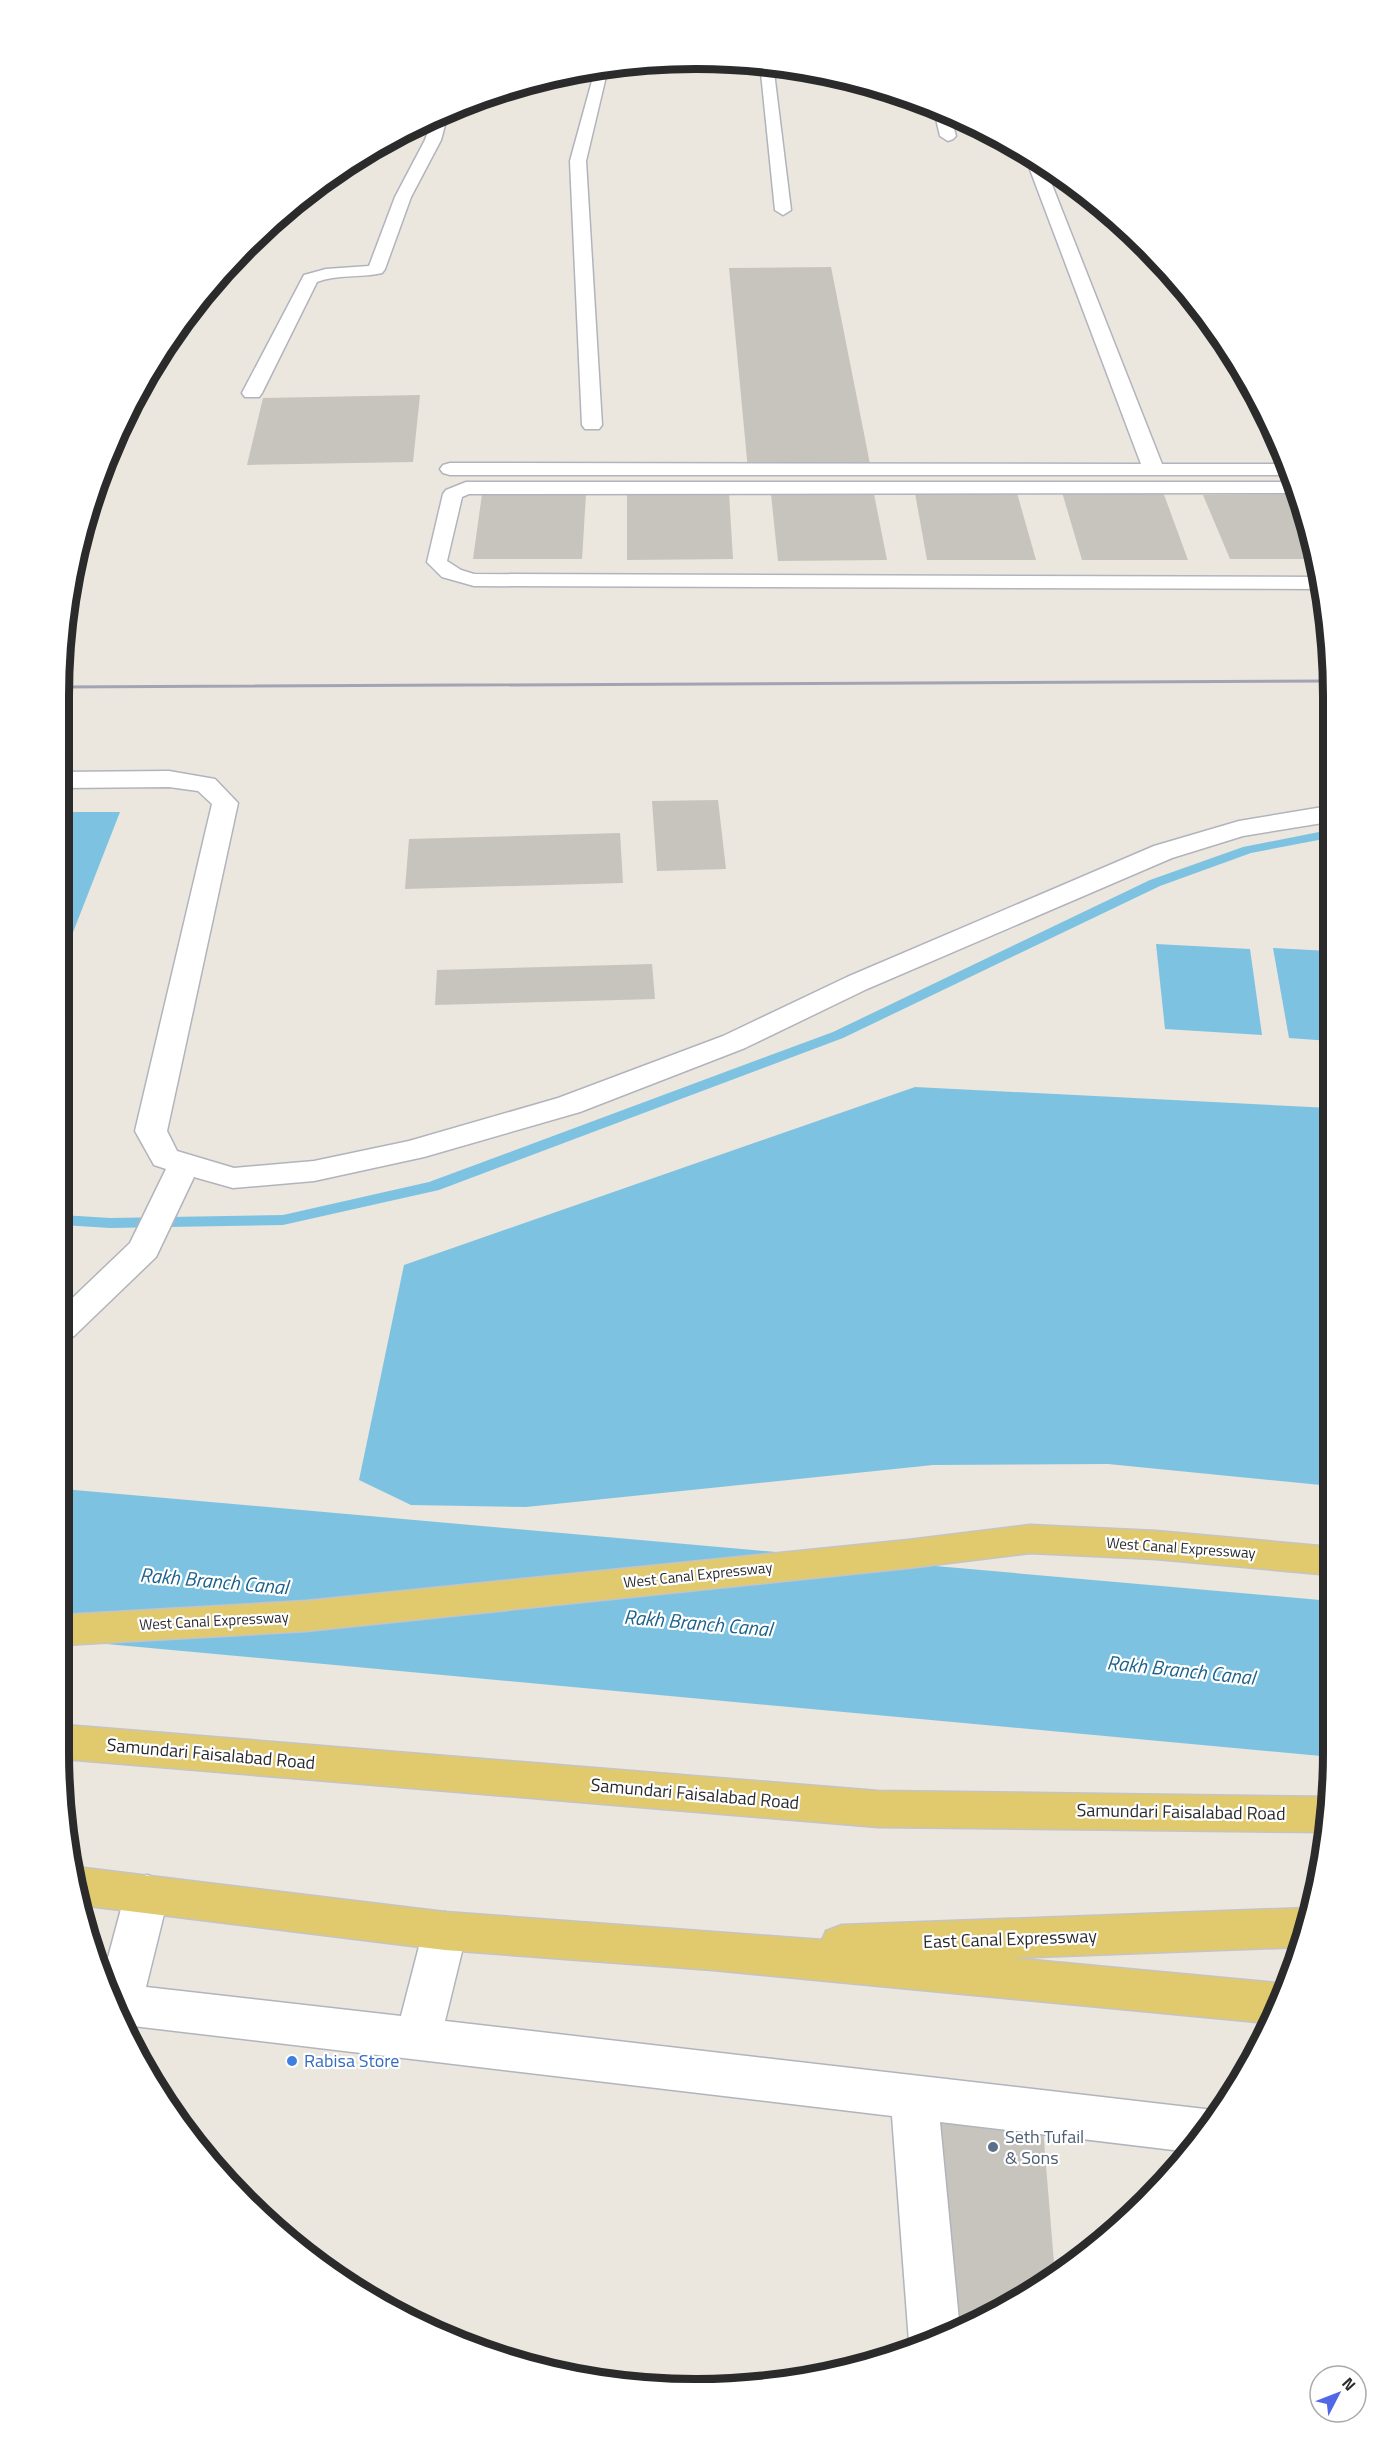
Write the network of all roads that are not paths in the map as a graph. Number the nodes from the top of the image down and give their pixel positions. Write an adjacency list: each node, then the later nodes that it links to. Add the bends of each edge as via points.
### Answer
1 (767, 73): 7 (street)
2 (600, 76): 9 (street, via 578,161)
3 (944, 121): 5 (street)
4 (438, 125): 8 (street, via 403,197 375,269 310,279)
5 (948, 136)
6 (1039, 172): 10 (street)
7 (783, 210)
8 (252, 393)
9 (592, 425)
10 (1153, 468): 11 (street); 13 (street)
11 (450, 469)
12 (1281, 471): 13 (street)
13 (1185, 478): 14 (lane); 15 (lane, via 466,488 453,494 437,562 444,571 474,580)
14 (1287, 487)
15 (1313, 583)
16 (69, 780): 18 (street, via 170,779 206,784 225,803 151,1131)
17 (1323, 815): 18 (street, via 1239,829 1163,852 868,979 734,1042 569,1106 413,1150 314,1171)
18 (178, 1178): 19 (street, via 144,1249)
19 (69, 1321)
20 (1323, 1560): 21 (main road, West Canal Expressway, via 1156,1545 1030,1539 306,1616)
21 (69, 1630)
22 (69, 1742): 23 (main road, Samundari Faisalabad Road, via 878,1809)
23 (1320, 1814)
24 (84, 1887): 25 (main road)
25 (147, 1894): 27 (main road); 29 (street)
26 (1298, 1927): 28 (main road, East Canal Expressway)
27 (445, 1931): 28 (main road); 32 (street)
28 (713, 1950): 30 (main road)
29 (118, 1995)
30 (1270, 2002)
31 (124, 2007): 32 (street)
32 (418, 2038): 33 (street)
33 (914, 2096): 34 (street); 35 (street)
34 (1197, 2129)
35 (934, 2332)

